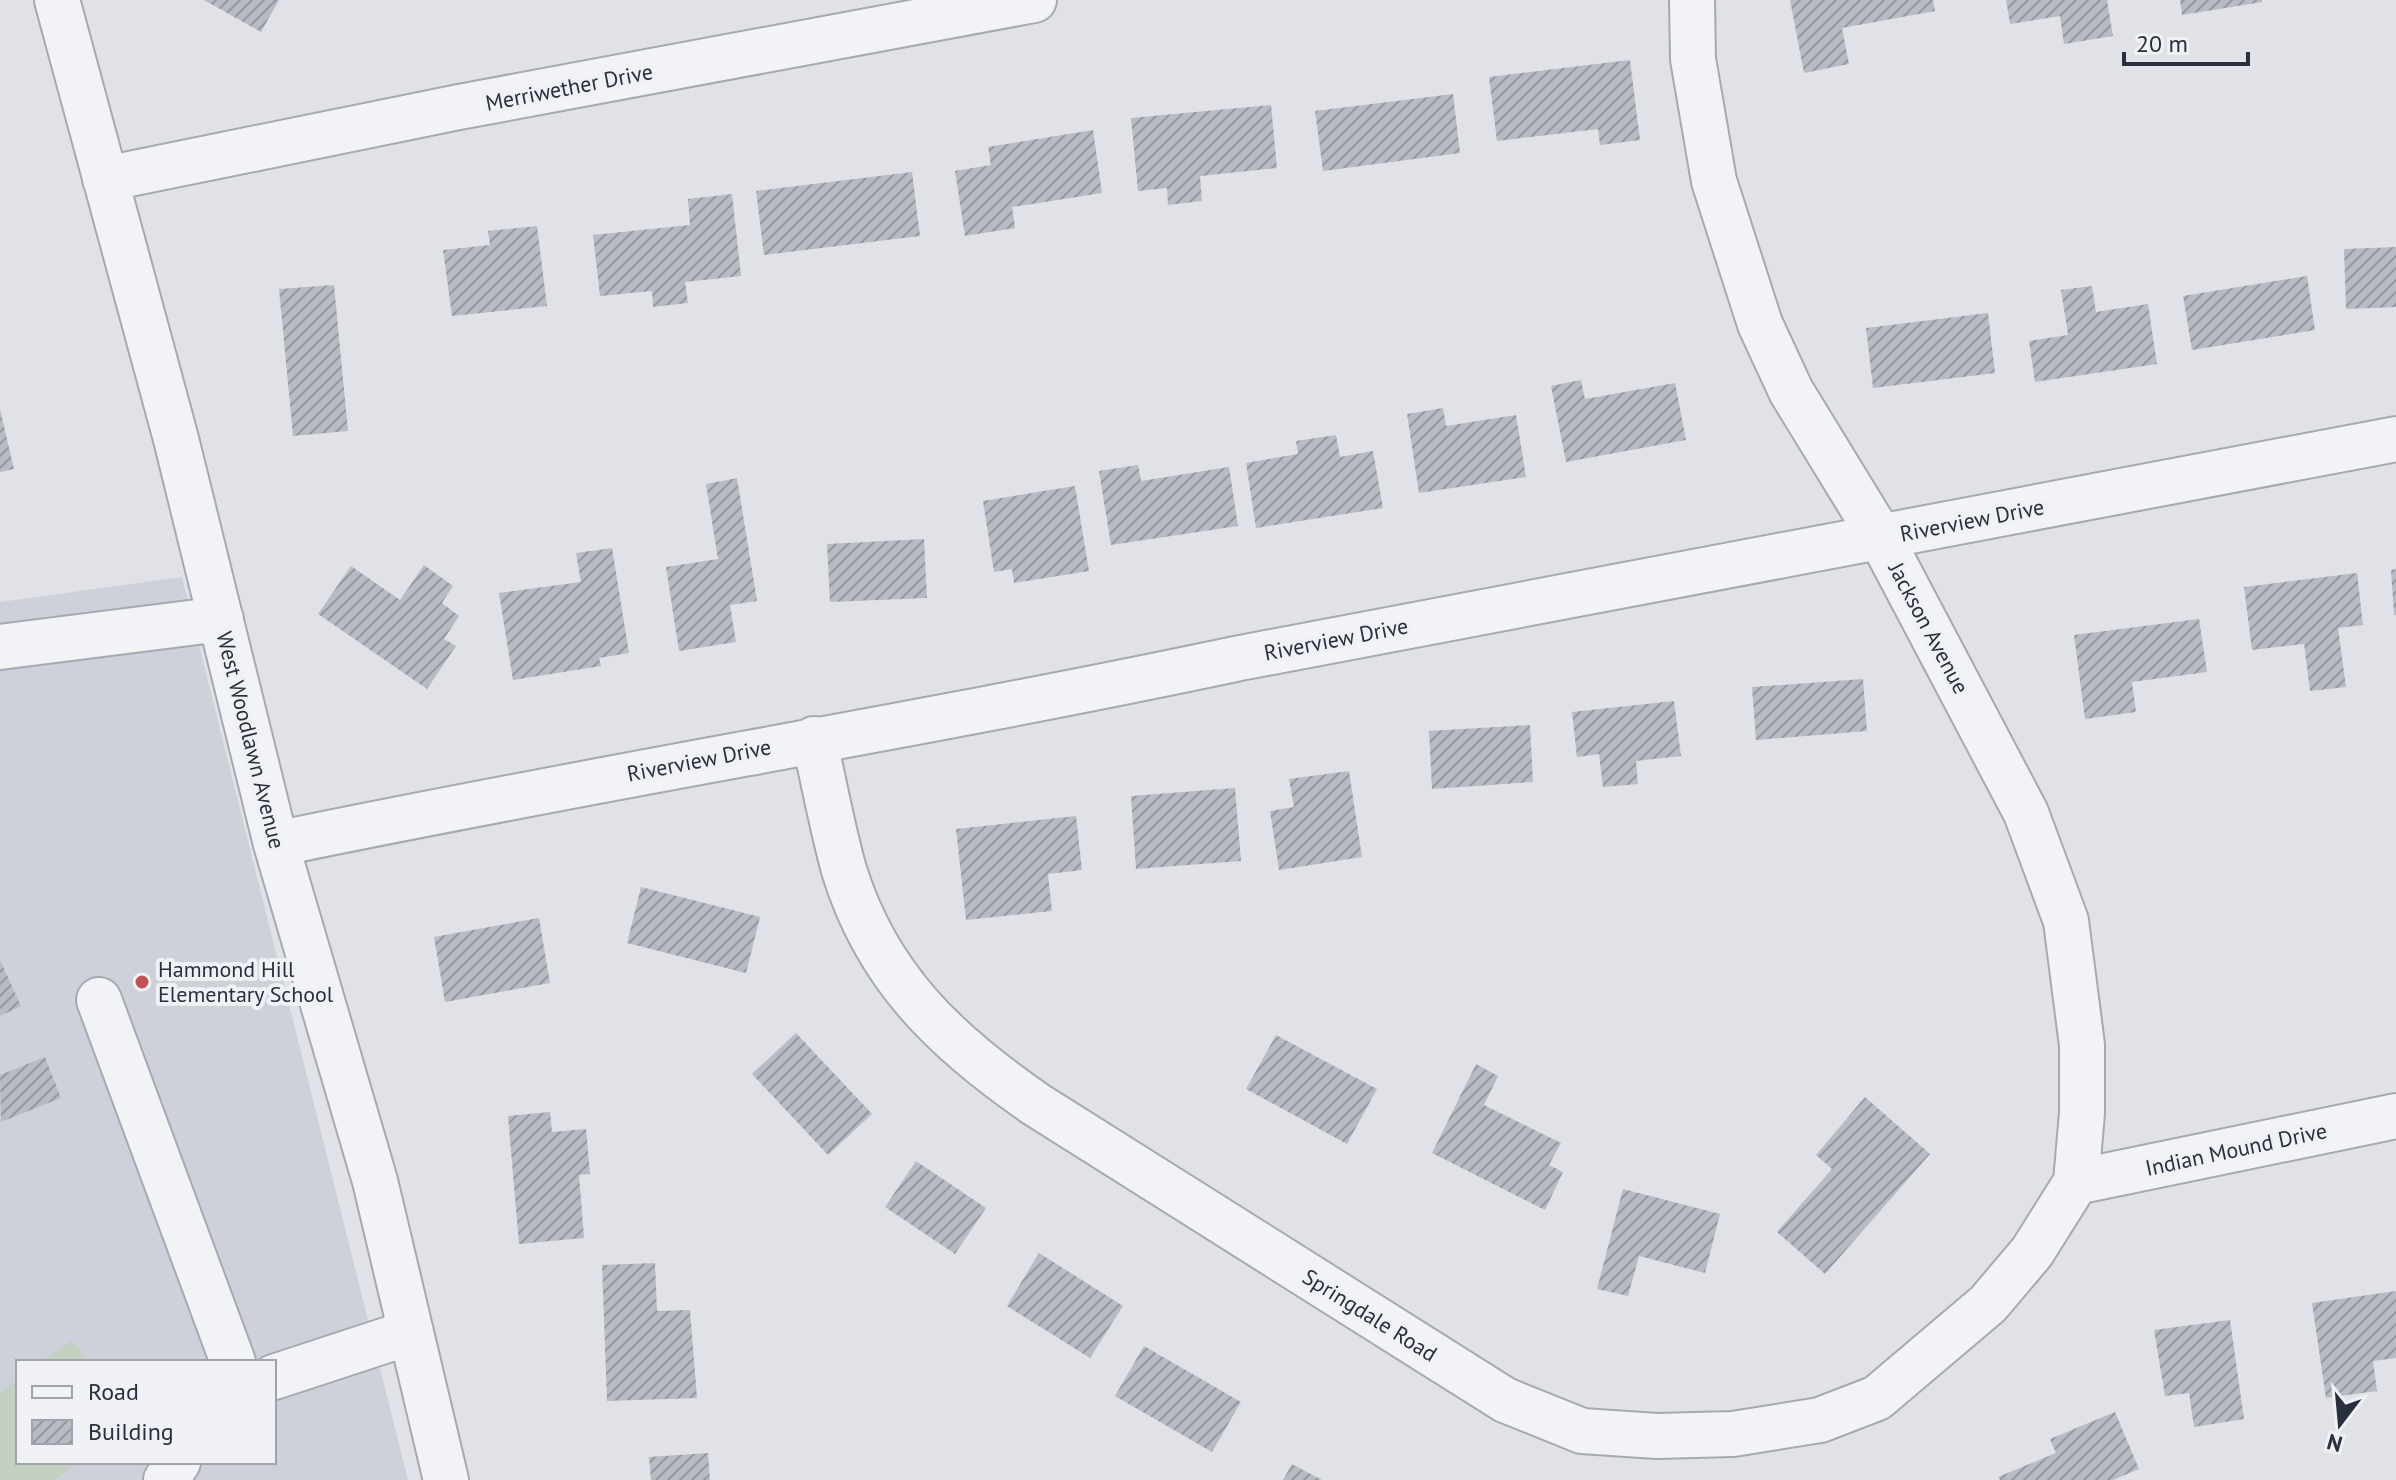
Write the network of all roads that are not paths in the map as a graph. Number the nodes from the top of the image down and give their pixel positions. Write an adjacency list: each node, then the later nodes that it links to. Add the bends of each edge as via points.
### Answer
1 (57, 0): 4 (street, West Woodlawn Avenue)
2 (1034, 0): 4 (street, Merriwether Drive)
3 (1692, 0): 6 (street, Jackson Avenue, via 1699,108 1734,252 1791,391)
4 (105, 179): 7 (street, West Woodlawn Avenue)
5 (2396, 439): 6 (street, Riverview Drive)
6 (1881, 538): 9 (street, Riverview Drive); 13 (street, Jackson Avenue, via 2026,813 2066,921 2082,1045)
7 (221, 619): 8 (street); 10 (street, West Woodlawn Avenue)
8 (0, 647)
9 (814, 739): 10 (street, Riverview Drive); 13 (street, Springdale Road, via 844,870 860,912 907,993 940,1030 980,1066 1037,1105 1505,1400 1582,1431 1733,1434 1820,1420 1877,1398 1988,1304 2032,1252)
10 (276, 844): 14 (street, West Woodlawn Avenue, via 375,1181)
11 (99, 1000): 15 (street)
12 (2396, 1116): 13 (street, Indian Mound Drive)
13 (2076, 1182)
14 (411, 1332): 16 (street); 17 (street, West Woodlawn Avenue)
15 (232, 1360)
16 (276, 1376)
17 (446, 1480)

